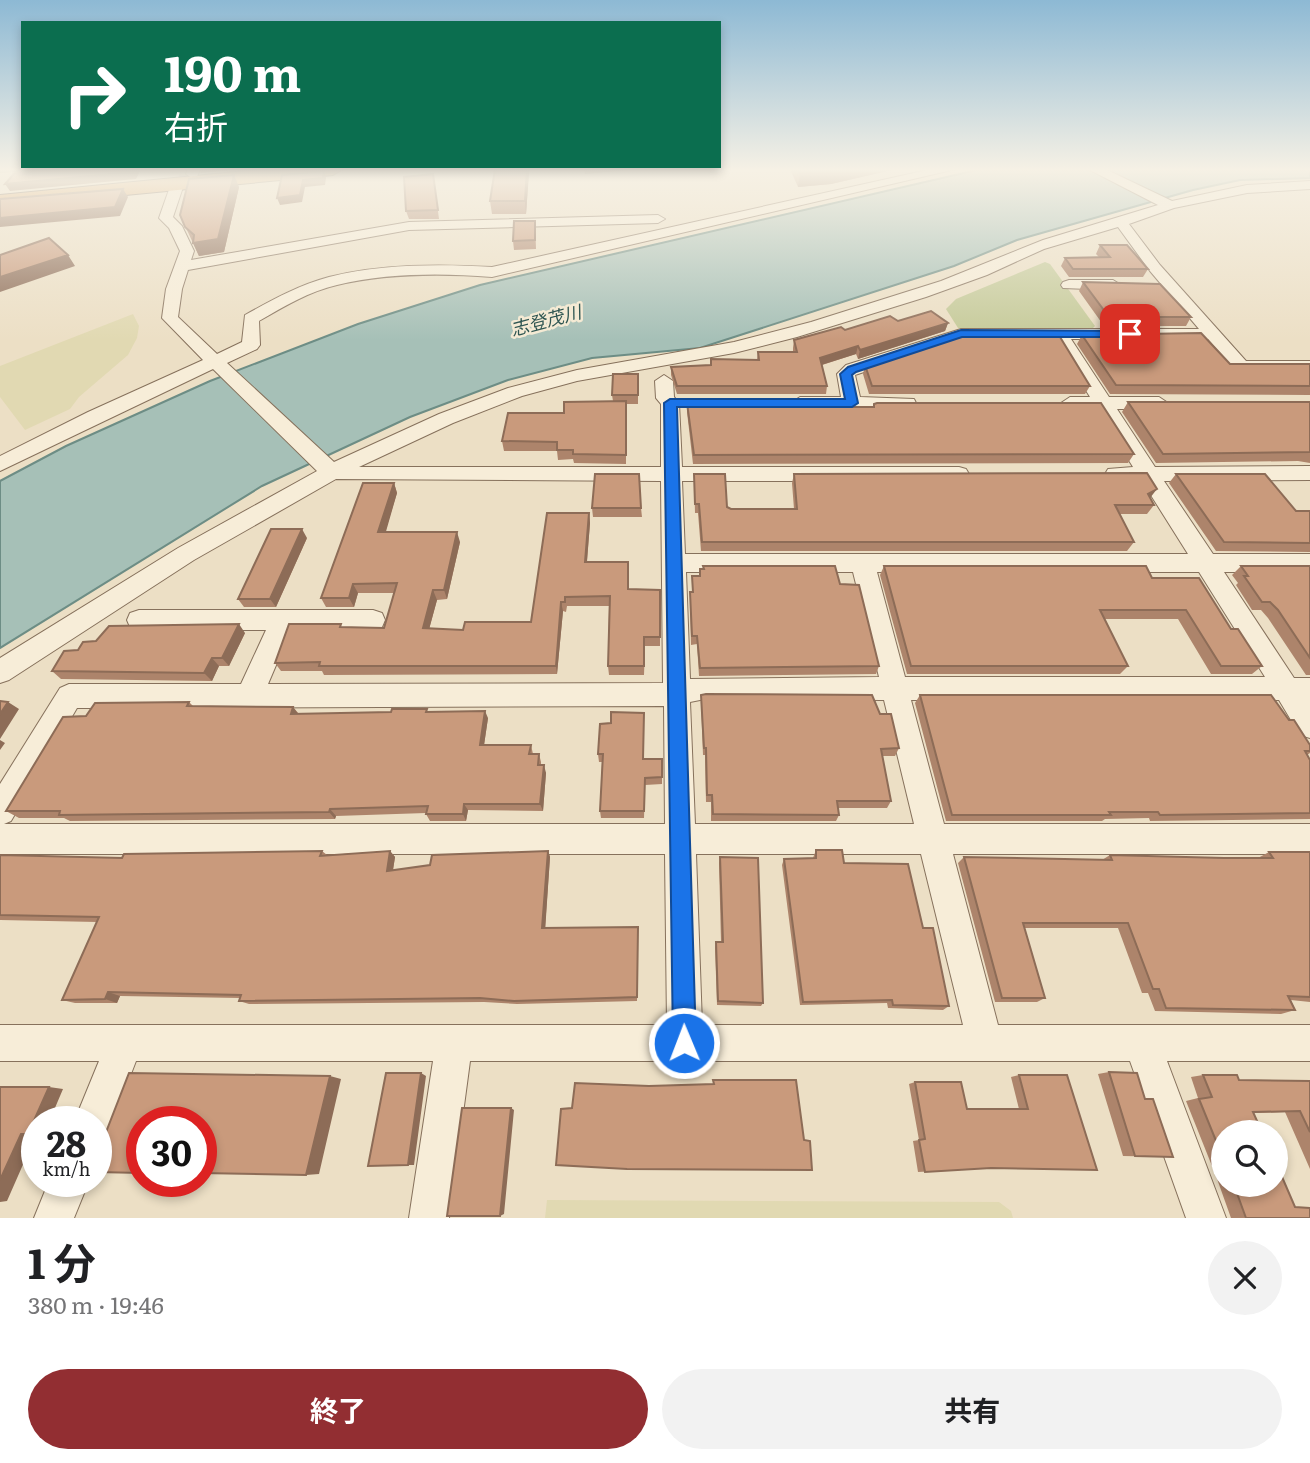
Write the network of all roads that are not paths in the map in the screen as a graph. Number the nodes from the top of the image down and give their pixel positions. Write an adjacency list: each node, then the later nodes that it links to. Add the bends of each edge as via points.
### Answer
1 (181, 226): 6 (street, via 187,251)
2 (416, 226): 6 (street)
3 (697, 226): 11 (street, via 492,272 401,271 332,281 251,319 251,345)
4 (1107, 226): 21 (street, via 1046,243 896,300 764,340 556,379 448,417)
5 (1124, 226): 8 (street)
6 (183, 266): 11 (street, via 170,318)
7 (1069, 285): 8 (street)
8 (1170, 285): 10 (street)
9 (1059, 334): 10 (street); 15 (street, via 961,334 852,369 846,374); 18 (street)
10 (1212, 334): 12 (street, via 1241,366)
11 (215, 362): 20 (street); 21 (street)
12 (1310, 366)
13 (673, 396): 23 (street)
14 (782, 403): 15 (street)
15 (852, 403): 16 (street)
16 (922, 403)
17 (1047, 403): 18 (street)
18 (1103, 403): 19 (street); 26 (street)
19 (1172, 403)
20 (0, 464)
21 (328, 468): 23 (street, via 343,474); 34 (street)
22 (1310, 473): 26 (street)
23 (672, 474): 24 (street); 27 (street)
24 (985, 474)
25 (1094, 474): 26 (street)
26 (1149, 474): 29 (street)
27 (674, 562): 28 (street); 37 (street)
28 (863, 563): 29 (street); 35 (street)
29 (1206, 563): 30 (street); 36 (street)
30 (1310, 563)
31 (139, 620): 32 (street)
32 (283, 620): 33 (street); 38 (street)
33 (373, 620)
34 (0, 673)
35 (895, 688): 36 (street); 37 (street); 43 (street)
36 (1298, 689): 39 (street)
37 (677, 692): 38 (street, via 652,696); 42 (street)
38 (250, 695): 40 (street, via 69,696)
39 (1310, 726)
40 (0, 811)
41 (0, 839): 42 (street)
42 (680, 839): 43 (street); 48 (street)
43 (933, 839): 44 (street); 49 (street)
44 (1310, 839)
45 (0, 1043): 46 (street)
46 (125, 1043): 47 (street); 52 (street)
47 (454, 1043): 48 (street); 55 (street)
48 (684, 1043): 49 (street)
49 (985, 1043): 50 (street)
50 (1142, 1043): 51 (street); 56 (street)
51 (1310, 1043)
52 (99, 1106)
53 (63, 1197): 54 (street)
54 (54, 1218)
55 (429, 1218)
56 (1206, 1218)

